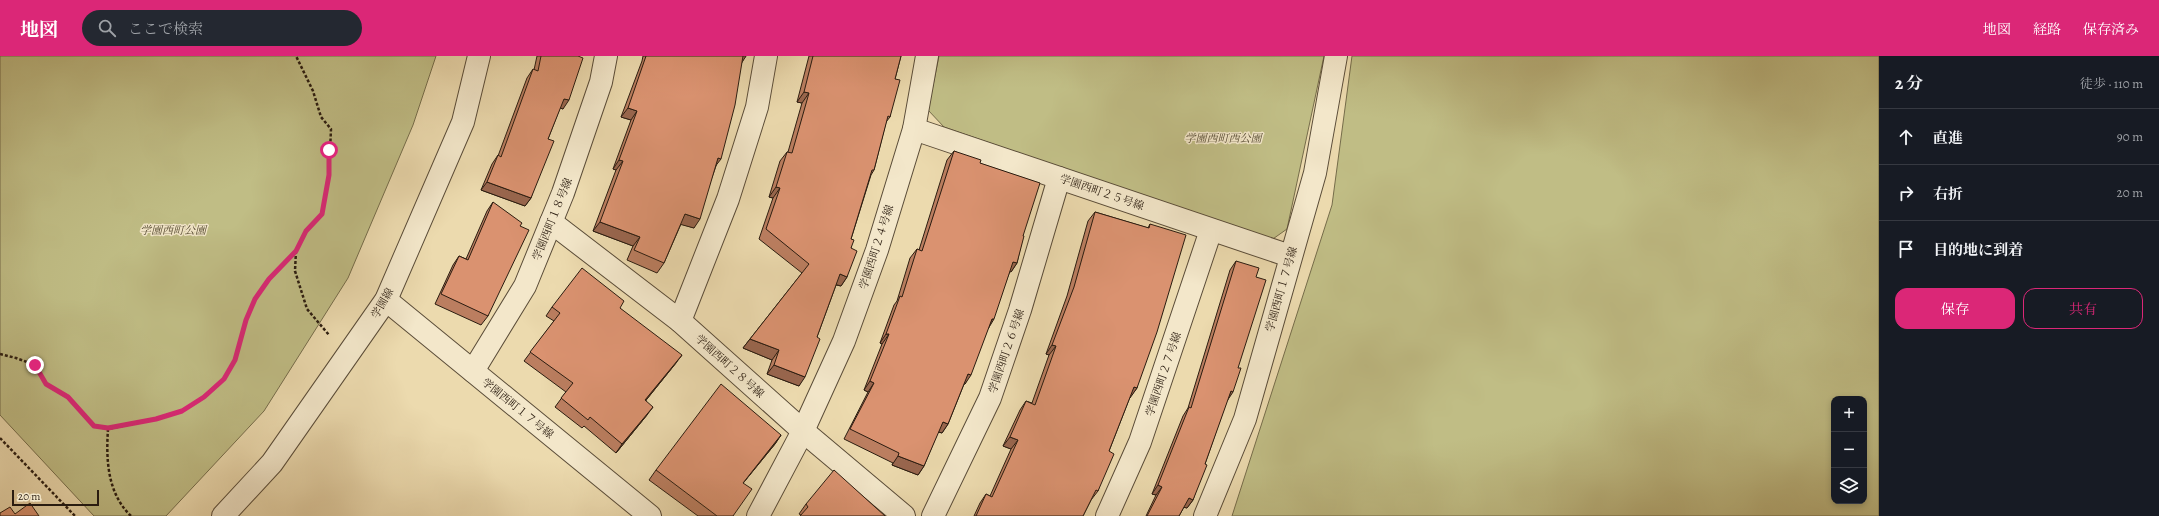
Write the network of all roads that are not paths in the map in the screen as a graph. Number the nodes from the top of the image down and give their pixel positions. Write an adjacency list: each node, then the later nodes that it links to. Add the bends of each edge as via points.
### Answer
1 (479, 56): 11 (street, 学園線, via 463,122)
2 (606, 56): 8 (street, 学園西町１８号線, via 601,82)
3 (766, 56): 12 (street, via 757,107 728,199)
4 (927, 56): 6 (street, 学園西町２４号線)
5 (1336, 56): 10 (street, 学園西町１７号線, via 1315,173)
6 (914, 129): 7 (street, 学園西町２５号線); 14 (street, 学園西町２４号線, via 877,250 844,341)
7 (1059, 178): 9 (street, 学園西町２５号線); 19 (street, 学園西町２６号線, via 1020,310 990,398)
8 (551, 222): 12 (street, 学園西町２８号線); 13 (street, 学園西町１８号線, via 525,286)
9 (1211, 230): 10 (street, 学園西町２５号線); 20 (street, 学園西町２７号線, via 1140,442)
10 (1290, 256): 21 (street, 学園西町１７号線, via 1245,419)
11 (386, 300): 13 (street, 学園西町１７号線); 15 (street, 学園線, via 272,463)
12 (680, 321): 14 (street, 学園西町２８号線)
13 (473, 371): 16 (street, 学園西町１７号線)
14 (803, 431): 17 (street, 学園西町２４号線); 18 (street, 学園西町２８号線)
15 (223, 516)
16 (650, 516)
17 (758, 516)
18 (904, 516)
19 (933, 516)
20 (1107, 516)
21 (1205, 516)

